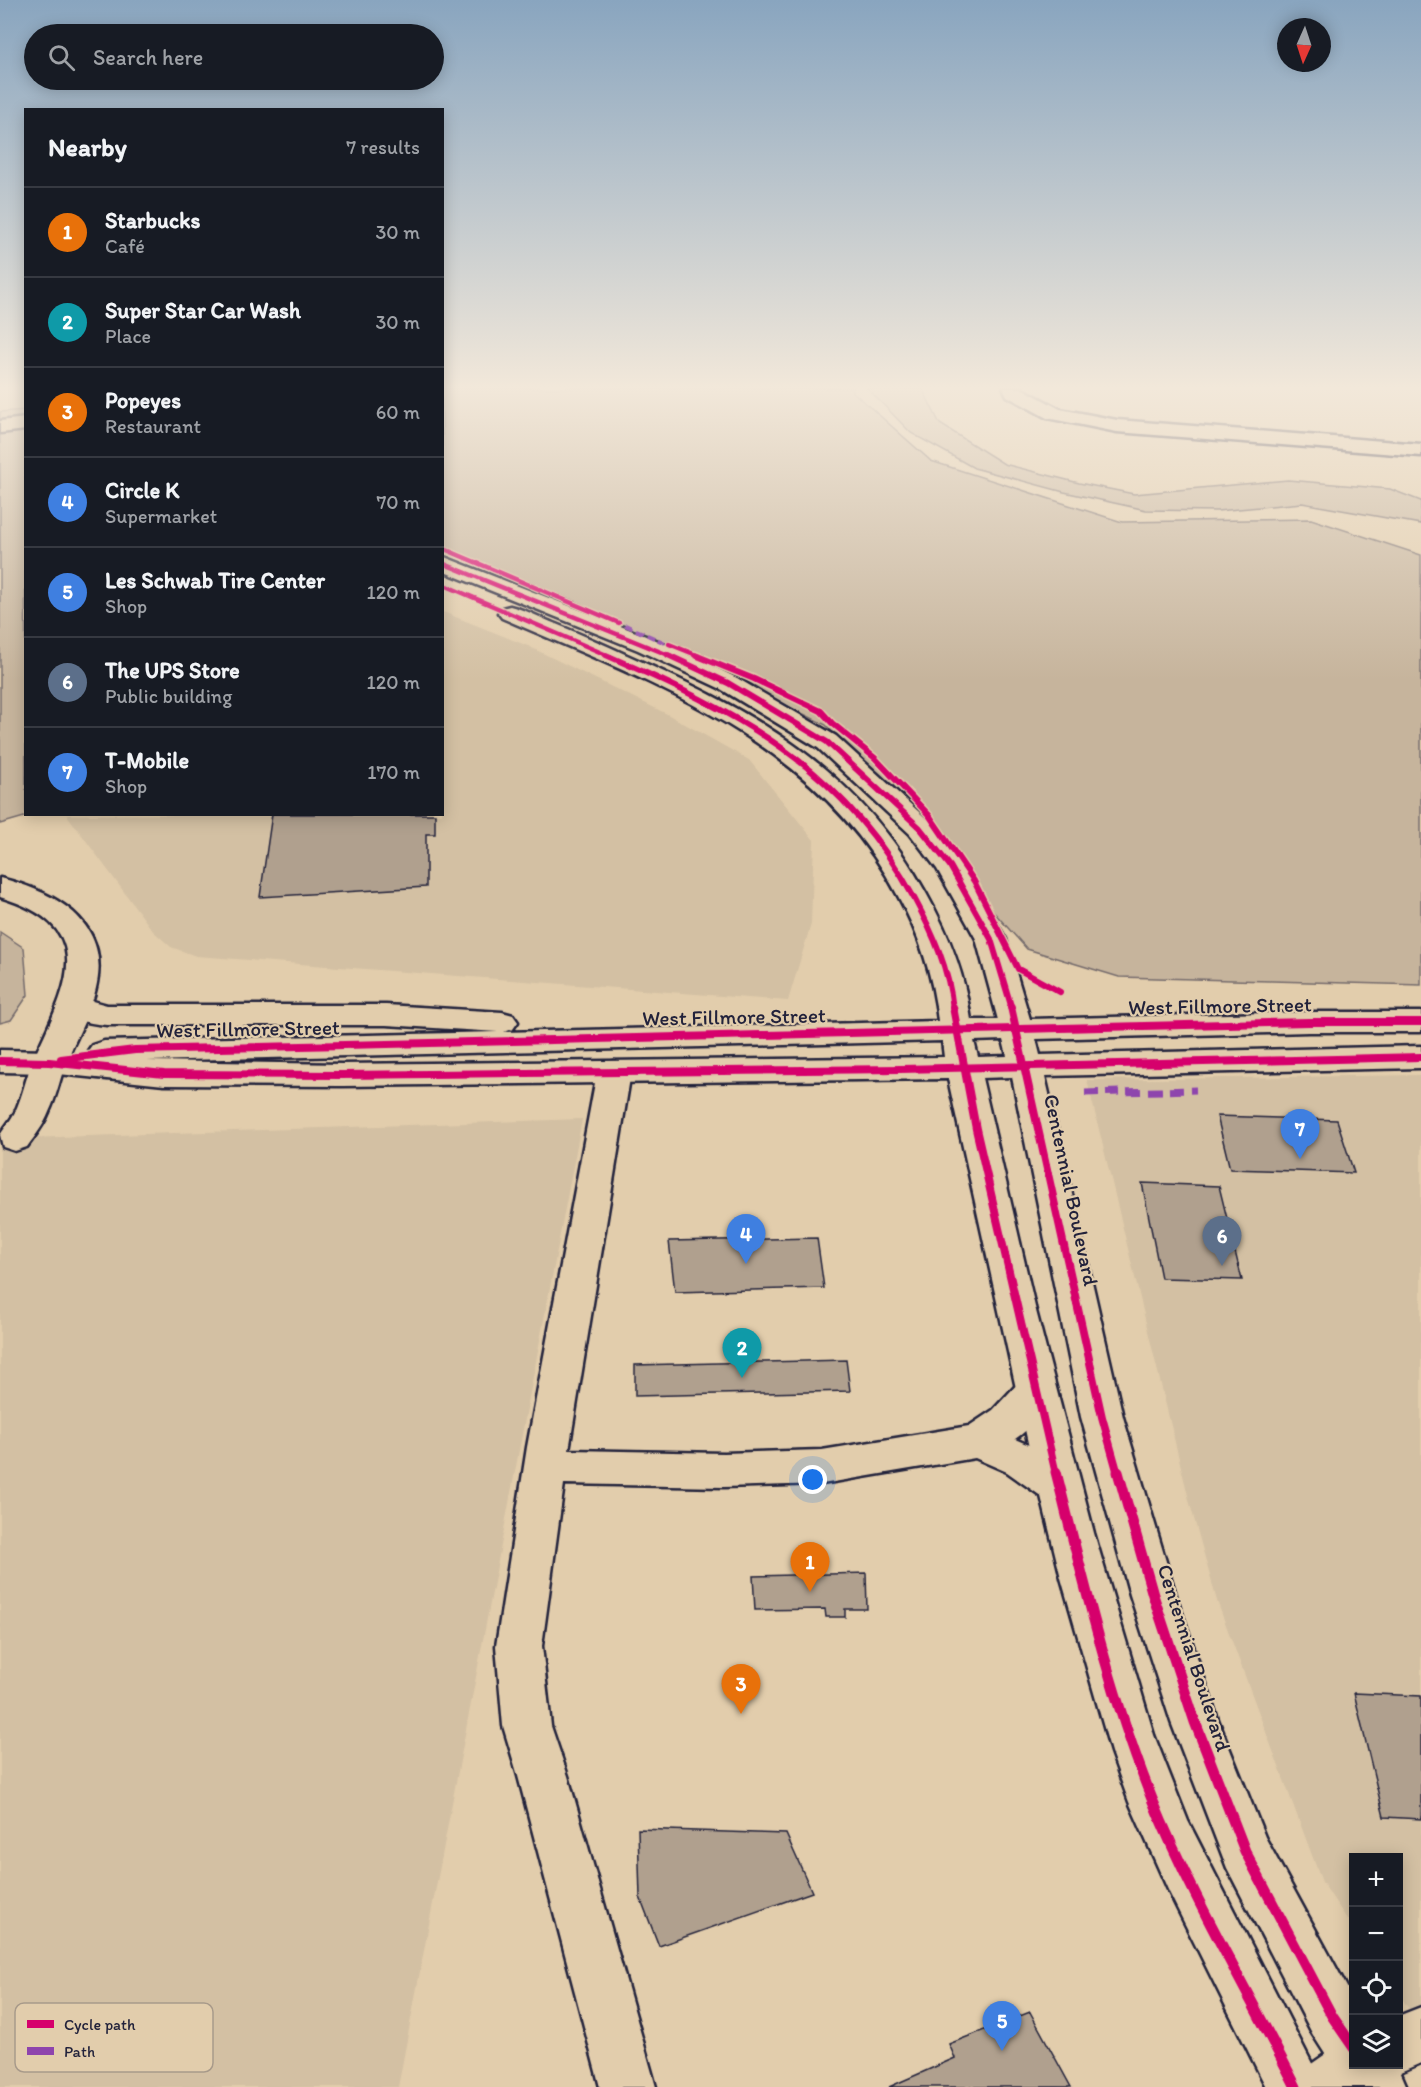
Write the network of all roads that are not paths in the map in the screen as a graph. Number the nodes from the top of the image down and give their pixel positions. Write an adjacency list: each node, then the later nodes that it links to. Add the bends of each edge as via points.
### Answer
1 (444, 564): 7 (main road, Centennial Boulevard, via 728,683 827,742 920,828 950,866 991,939)
2 (444, 585): 8 (main road, via 663,680 754,728 796,756 875,836 906,886 936,943 950,983)
3 (0, 887): 4 (main road, via 41,902 72,928 80,944 83,967)
4 (74, 1006): 6 (main road, via 115,1015 408,1016); 11 (main road)
5 (1421, 1022): 7 (main road, West Fillmore Street, via 1310,1022)
6 (647, 1038): 8 (main road, West Fillmore Street); 11 (main road, West Fillmore Street, via 135,1050 83,1054)
7 (1022, 1048): 8 (main road, West Fillmore Street); 9 (main road, West Fillmore Street); 19 (main road, Centennial Boulevard, via 1102,1417 1153,1595 1195,1722 1245,1851)
8 (960, 1049): 12 (main road, West Fillmore Street); 14 (main road)
9 (1421, 1057)
10 (0, 1061): 11 (main road, West Fillmore Street)
11 (49, 1062): 12 (main road, West Fillmore Street, via 164,1074); 13 (main road, via 34,1109)
12 (614, 1072): 16 (main road)
13 (15, 1139)
14 (1036, 1390): 15 (main road, via 1008,1422); 17 (main road)
15 (978, 1441): 16 (main road, via 822,1467); 17 (main road, via 1022,1460)
16 (545, 1467): 23 (main road, via 519,1646 527,1726)
17 (1060, 1487): 24 (main road, via 1128,1730 1152,1797 1181,1864)
18 (1421, 2034): 20 (main road)
19 (1349, 2042)
20 (1403, 2043)
21 (1354, 2069): 25 (main road)
22 (1366, 2069): 26 (main road)
23 (628, 2087)
24 (1296, 2087)
25 (1327, 2087)
26 (1379, 2087)

